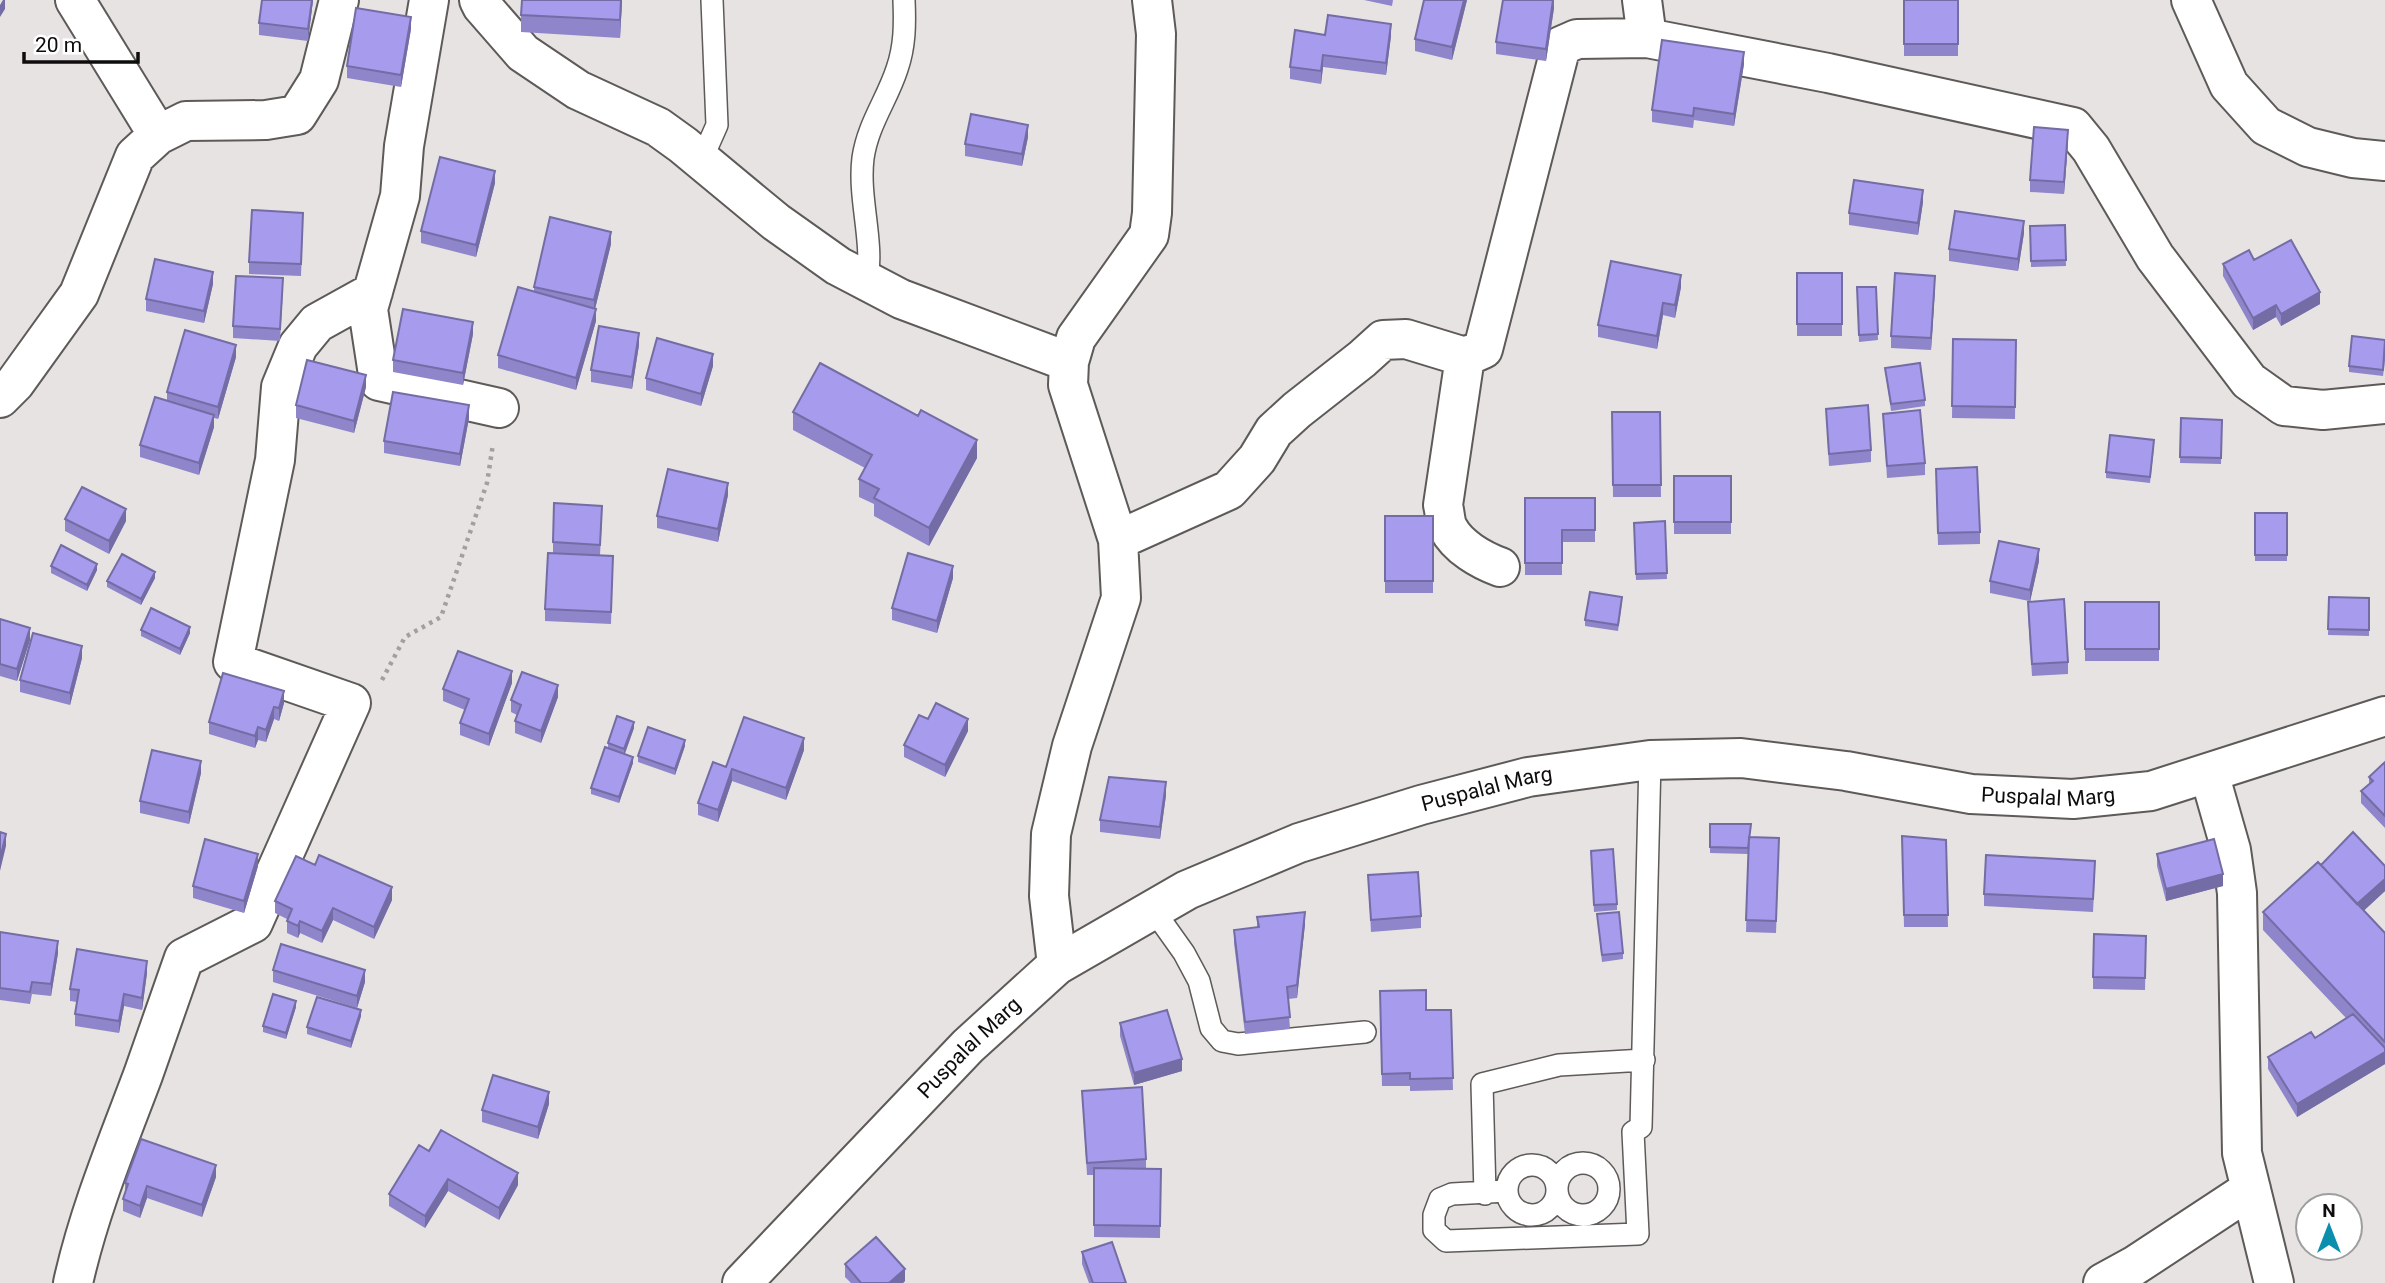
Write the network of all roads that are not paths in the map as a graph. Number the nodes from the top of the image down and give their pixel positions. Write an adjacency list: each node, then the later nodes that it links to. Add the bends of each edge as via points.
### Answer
1 (75, 0): 11 (street)
2 (339, 0): 11 (street, via 319,80 297,115 186,121)
3 (429, 0): 15 (street, via 400,195)
4 (480, 0): 12 (street, via 523,52 578,90 658,127)
5 (712, 0): 12 (lane, via 717,125)
6 (904, 0): 14 (lane, via 905,34 897,70 870,127 863,160 871,261)
7 (1152, 0): 17 (street, via 1156,34 1149,235 1076,338)
8 (1642, 0): 10 (street)
9 (2191, 0): 13 (street, via 2229,85 2266,126 2308,147)
10 (1647, 38): 16 (street, via 1577,39 1561,46 1483,349); 19 (street, via 2073,127 2155,257 2249,381 2284,406 2323,410)
11 (158, 135): 18 (street, via 135,156 79,294)
12 (701, 161): 14 (street, via 776,222)
13 (2385, 161)
14 (867, 281): 17 (street, via 901,299)
15 (373, 292): 20 (street, via 368,309 379,382); 33 (street, via 317,323 298,346 281,387 275,460 233,662 351,703 253,923 184,958 109,1160)
16 (1465, 357): 21 (street, via 1406,339 1383,340 1274,431 1229,490); 22 (street, via 1443,505 1447,527 1457,540)
17 (1069, 362): 21 (street, via 1068,385)
18 (0, 398)
19 (2385, 404)
20 (499, 408)
21 (1118, 540): 27 (street, via 1121,598 1072,746 1051,834 1049,896)
22 (1500, 568)
23 (2385, 716): 25 (street, Puspalal Marg)
24 (1650, 760): 25 (street, Puspalal Marg, via 1741,758 1971,794 2073,799 2151,791); 26 (street, Puspalal Marg, via 1528,778 1421,805 1299,843); 29 (lane)
25 (2209, 773): 30 (street, via 2231,850 2237,893 2242,1153)
26 (1152, 908): 27 (street, Puspalal Marg); 28 (lane, via 1199,981 1211,1028 1222,1041 1238,1044)
27 (1057, 965): 34 (street, Puspalal Marg, via 968,1046)
28 (1365, 1032)
29 (1644, 1060): 32 (lane, via 1559,1065 1482,1084); 32 (lane, via 1641,1127 1633,1132 1638,1234 1446,1241 1434,1230 1440,1199 1452,1194)
30 (2251, 1189): 35 (street); 36 (street)
31 (1507, 1191): 31 (lane, via 1520,1212 1537,1214 1552,1205 1557,1189 1552,1175 1531,1165 1511,1176); 32 (lane)
32 (1485, 1194)
33 (73, 1283)
34 (742, 1283)
35 (2103, 1283)
36 (2274, 1283)

